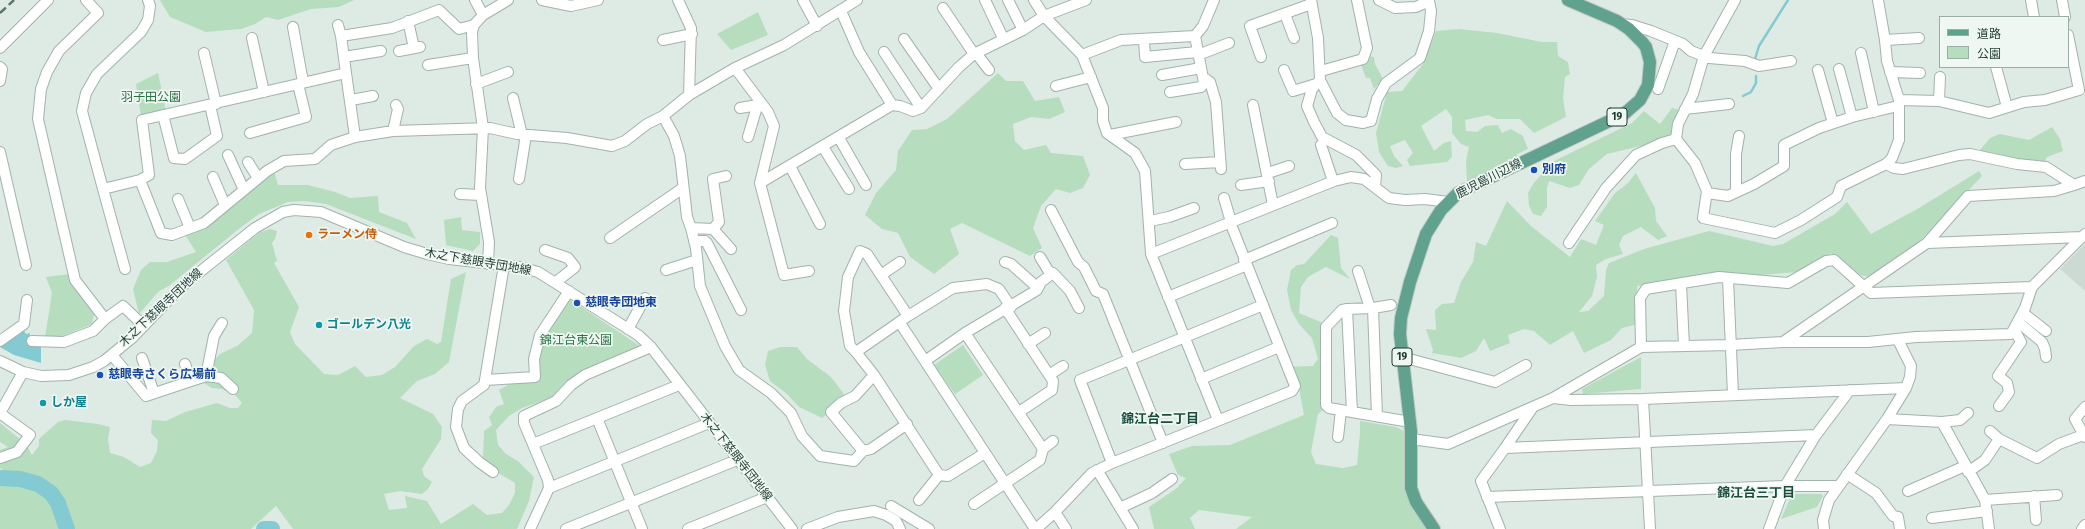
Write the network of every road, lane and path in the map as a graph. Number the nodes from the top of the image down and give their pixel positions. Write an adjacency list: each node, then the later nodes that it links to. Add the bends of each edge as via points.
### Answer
1 (48, 0): 52 (street)
2 (86, 0): 208 (street, via 98,13 59,51 47,72 41,90 38,119 75,280)
3 (148, 0): 148 (street, via 148,20 141,32 97,74 86,93 82,111)
4 (475, 0): 27 (street)
5 (508, 0): 27 (street)
6 (542, 0): 7 (street, via 571,6)
7 (598, 0)
8 (678, 0): 38 (street)
9 (803, 0): 35 (street)
10 (857, 0): 25 (street)
11 (985, 0): 41 (street)
12 (1008, 0): 37 (street)
13 (1034, 0): 28 (street)
14 (1086, 0): 28 (street)
15 (1214, 0): 40 (street, via 1203,26)
16 (1357, 0): 83 (street, via 1367,48 1363,58)
17 (1379, 0): 83 (street, via 1395,8 1416,7 1429,1 1431,11 1428,37 1420,58 1386,83 1377,99 1372,121 1369,123 1346,120 1337,113)
18 (1568, 0): 32 (main road, 鹿児島川辺線 / 19)
19 (1735, 0): 61 (street)
20 (1878, 0): 47 (street)
21 (2032, 0): 29 (street)
22 (2062, 0): 30 (street)
23 (1311, 2): 26 (street); 83 (street, via 1318,38)
24 (943, 8): 56 (street)
25 (841, 11): 35 (street); 103 (street, via 859,52)
26 (1285, 14): 42 (street); 60 (street, via 1250,26)
27 (483, 15): 33 (street)
28 (1044, 16): 37 (street); 59 (street)
29 (2034, 16)
30 (2065, 16)
31 (408, 21): 33 (street, via 438,10 459,29); 39 (street, via 392,28); 54 (street, via 417,48)
32 (1621, 24): 49 (street, via 1632,25); 157 (main road, 鹿児島川辺線 / 19, via 1642,42 1649,57 1648,84 1636,104 1617,117 1468,187)
33 (474, 25): 63 (street)
34 (338, 26): 39 (street)
35 (817, 26): 68 (street)
36 (293, 27): 85 (street)
37 (1023, 30): 41 (street)
38 (692, 34): 45 (street); 93 (street)
39 (341, 36): 62 (street)
40 (1195, 36): 46 (street); 57 (street)
41 (1003, 38): 56 (street)
42 (1294, 38)
43 (1919, 38): 47 (street)
44 (904, 39): 88 (street)
45 (663, 40)
46 (1144, 40): 57 (street, via 1146,57); 59 (street, via 1121,40)
47 (1885, 40): 75 (street)
48 (2069, 40): 90 (street)
49 (1675, 41): 61 (street); 89 (street)
50 (256, 43): 91 (street)
51 (1229, 43): 57 (street)
52 (0, 48)
53 (381, 51): 62 (street)
54 (399, 51)
55 (884, 52): 107 (street, via 890,70)
56 (975, 53): 72 (street); 88 (street)
57 (1198, 53): 69 (street)
58 (1861, 53): 109 (street)
59 (1082, 55): 79 (street)
60 (1261, 56)
61 (1704, 56): 65 (street, via 1746,61 1759,66); 108 (street, via 1693,94)
62 (344, 57): 76 (street)
63 (473, 58): 66 (street); 86 (street)
64 (203, 60): 102 (street)
65 (1791, 61)
66 (428, 65)
67 (0, 67): 84 (street)
68 (735, 68): 93 (street); 98 (street)
69 (1201, 68): 78 (street); 82 (street, via 1203,78)
70 (1996, 68): 105 (street)
71 (1839, 69): 112 (street)
72 (989, 70)
73 (1818, 70): 114 (street, via 1819,86)
74 (508, 72): 86 (street)
75 (1890, 72): 77 (street); 99 (street)
76 (346, 73): 85 (street); 96 (street)
77 (1920, 73)
78 (1162, 75)
79 (1091, 77): 87 (street); 119 (street, via 1103,108 1103,121)
80 (1940, 77): 97 (street)
81 (1285, 78): 83 (street, via 1293,91)
82 (1206, 79): 92 (street, via 1201,87); 130 (street, via 1210,82 1216,102 1220,166)
83 (1319, 79): 146 (street, via 1312,89 1307,106 1314,122 1322,137 1356,155 1376,175)
84 (0, 81)
85 (300, 83): 91 (street); 117 (street, via 306,118)
86 (476, 84): 115 (street)
87 (1056, 86)
88 (939, 89): 107 (street)
89 (1658, 89)
90 (2082, 90): 105 (street)
91 (264, 92): 102 (street)
92 (1170, 92)
93 (689, 95): 111 (street)
94 (373, 96): 96 (street)
95 (512, 98): 118 (street)
96 (351, 100): 121 (street)
97 (1939, 102): 99 (street); 105 (street, via 1989,113)
98 (758, 103): 106 (street); 122 (street); 142 (street, via 768,112 774,126)
99 (1898, 103): 109 (street); 131 (street, via 1899,140 1892,158)
100 (396, 104): 116 (street, via 398,109)
101 (1729, 104): 108 (street)
102 (213, 105): 110 (street); 110 (street, via 217,136 185,159 174,158)
103 (892, 105): 107 (street, via 913,111); 123 (street)
104 (1253, 105): 136 (street)
105 (2007, 107)
106 (740, 108)
107 (921, 108)
108 (1685, 109): 124 (street, via 1678,124)
109 (1874, 112): 112 (street)
110 (163, 115): 139 (street, via 142,120 150,175)
111 (663, 116): 118 (street, via 647,124 625,141 612,146 567,138); 147 (street, via 674,136 680,156)
112 (1852, 117): 114 (street)
113 (1176, 122): 119 (street)
114 (1833, 124): 151 (street, via 1784,145 1784,166)
115 (483, 128): 116 (street); 118 (street); 154 (street)
116 (393, 131): 121 (street)
117 (256, 134)
118 (524, 135): 138 (street)
119 (1110, 135): 162 (street, via 1135,153 1145,171)
120 (1739, 136): 151 (street, via 1736,154)
121 (355, 137): 137 (street, via 331,145 315,159 284,161)
122 (748, 137)
123 (839, 138): 126 (street); 143 (street)
124 (1676, 139): 152 (street, via 1695,163); 172 (street, via 1636,155 1606,188)
125 (1321, 145): 140 (street)
126 (823, 147): 132 (street); 149 (street)
127 (0, 152): 183 (street, via 20,256)
128 (228, 155): 150 (street)
129 (248, 162): 137 (street)
130 (1185, 164)
131 (1886, 164): 145 (street, via 1904,169 1959,154 1970,154 2046,167); 152 (street, via 1841,186 1837,197 1775,233 1703,218)
132 (790, 166): 142 (street); 165 (street)
133 (1289, 166): 136 (street)
134 (726, 176): 168 (street, via 713,179 719,222)
135 (213, 177): 158 (street)
136 (1269, 177): 144 (street); 159 (street)
137 (258, 178): 150 (street)
138 (519, 179)
139 (140, 180): 148 (street); 166 (street, via 161,233 172,235)
140 (1333, 181): 146 (street, via 1351,177 1364,179); 159 (street)
141 (2085, 181): 145 (street)
142 (760, 184): 188 (street, via 784,275)
143 (866, 185)
144 (1241, 185)
145 (2074, 185): 173 (street, via 2054,191 1968,196)
146 (1375, 187): 157 (street, via 1389,198)
147 (683, 188): 167 (street); 170 (street)
148 (103, 189): 185 (street)
149 (849, 189)
150 (244, 190): 158 (street)
151 (1736, 192): 152 (street, via 1728,196)
152 (1707, 193)
153 (460, 194): 154 (street)
154 (481, 195): 182 (street, via 489,242)
155 (1224, 198): 163 (street)
156 (178, 199): 166 (street)
157 (1448, 202): 230 (main road, 鹿児島川辺線 / 19, via 1426,234 1410,282 1400,322)
158 (225, 205): 166 (street, via 204,223)
159 (1274, 205): 163 (street)
160 (1194, 208): 162 (street)
161 (1051, 210): 233 (street, via 1078,262 1084,267 1096,291 1103,294)
162 (1150, 221): 176 (street)
163 (1231, 222): 176 (street); 181 (street)
164 (1332, 223): 181 (street)
165 (820, 224)
166 (190, 228)
167 (691, 228): 168 (street); 171 (street)
168 (712, 229): 174 (street)
169 (2084, 236): 173 (street); 195 (street)
170 (610, 238)
171 (694, 241): 178 (street); 207 (street, via 707,243)
172 (1568, 243)
173 (1927, 243): 194 (street)
174 (730, 249)
175 (545, 250): 192 (street, via 568,258 575,267)
176 (1152, 254): 198 (street)
177 (1040, 257): 190 (street)
178 (697, 260): 186 (street); 282 (street, via 700,286 725,346 739,370 771,393 791,413 802,436 820,456 854,461)
179 (900, 262): 189 (street)
180 (1005, 262): 196 (street, via 1011,264)
181 (1246, 262): 198 (street); 201 (street)
182 (488, 264): 184 (street, 木之下慈眼寺団地線); 212 (street, 木之下慈眼寺団地線, via 427,254 321,212 294,210 270,218 255,228 182,286)
183 (26, 265)
184 (504, 265): 192 (street, 木之下慈眼寺団地線, via 528,269); 244 (street)
185 (125, 270)
186 (666, 270)
187 (1358, 271): 205 (street)
188 (809, 272)
189 (881, 275): 209 (street); 228 (street, via 868,254 860,251 848,277 844,311 850,346)
190 (1051, 275): 196 (street, via 1041,282); 204 (street, via 1053,273 1063,282)
191 (1728, 279): 193 (street, via 1719,277); 194 (street, via 1788,283 1826,261 1834,260); 223 (street)
192 (556, 282): 197 (street, 木之下慈眼寺団地線)
193 (1681, 284): 224 (street, via 1646,289 1640,298); 225 (street)
194 (1863, 286): 195 (street, via 1871,293); 221 (street)
195 (2032, 287): 210 (street)
196 (1038, 288): 203 (street)
197 (569, 291): 213 (street, 木之下慈眼寺団地線); 244 (street, via 540,335 534,359 535,377)
198 (1168, 297): 217 (street)
199 (645, 298): 213 (street)
200 (27, 300): 220 (street, via 24,324)
201 (1263, 305): 217 (street); 227 (street)
202 (1391, 305): 205 (street)
203 (1008, 307): 209 (street, via 999,288 987,284 953,288); 215 (street); 222 (street)
204 (1079, 308)
205 (1371, 308): 206 (street); 262 (street)
206 (1347, 309): 257 (street, via 1342,310 1326,327 1326,405); 259 (street)
207 (741, 310)
208 (105, 319): 212 (street, via 123,306); 218 (street, via 92,331 64,342)
209 (904, 319): 228 (street); 235 (street)
210 (2018, 321): 214 (street); 219 (street, via 2011,334); 231 (street, via 2042,342); 254 (street, via 2021,342 1998,376 2007,383 2009,392)
211 (222, 324): 242 (street, via 214,336)
212 (144, 326): 229 (street, 木之下慈眼寺団地線)
213 (628, 329): 226 (street, 木之下慈眼寺団地線)
214 (2046, 331)
215 (965, 333): 235 (street); 258 (street)
216 (1045, 333): 222 (street)
217 (1184, 338): 233 (street); 243 (street)
218 (38, 339)
219 (1898, 340): 221 (street); 247 (street, via 1911,366)
220 (0, 341)
221 (1783, 342): 223 (street)
222 (1028, 344): 241 (street)
223 (1730, 345): 225 (street); 251 (street)
224 (1642, 346): 225 (street); 252 (street)
225 (1684, 346)
226 (651, 347): 246 (street, 木之下慈眼寺団地線); 279 (street, via 586,375 571,385 556,402 524,416 524,423)
227 (1279, 347): 243 (street); 265 (street, via 1295,386 1292,391)
228 (856, 352): 240 (street)
229 (112, 355): 239 (street, 木之下慈眼寺団地線, via 93,367 69,375 41,376); 250 (street, via 146,396)
230 (1402, 357): 237 (street, via 1495,382); 266 (main road, 鹿児島川辺線 / 19)
231 (2046, 357)
232 (142, 358): 250 (street)
233 (1130, 360): 277 (street); 287 (street, via 1080,380)
234 (0, 361): 239 (street, 木之下慈眼寺団地線)
235 (925, 361): 283 (street)
236 (185, 364): 245 (street)
237 (1526, 365)
238 (1063, 366): 241 (street)
239 (23, 372): 261 (street)
240 (874, 375): 269 (street); 282 (street, via 855,396 831,412)
241 (1049, 375): 258 (street, via 1053,381 1052,390)
242 (206, 376): 245 (street); 248 (street, via 220,378)
243 (1201, 379): 265 (street)
244 (485, 380): 290 (street, via 484,385 462,401 458,409 456,427 464,448)
245 (191, 381): 250 (street)
246 (679, 385): 263 (street); 268 (street, 木之下慈眼寺団地線)
247 (1906, 388): 249 (street); 264 (street)
248 (233, 389)
249 (1850, 390): 251 (street); 271 (street)
250 (154, 393)
251 (1733, 395): 253 (street)
252 (1553, 398): 253 (street); 255 (street)
253 (1644, 400): 278 (street)
254 (1999, 406)
255 (1533, 407): 274 (street, via 1448,444); 280 (street)
256 (2085, 407): 272 (street, via 2075,419)
257 (1341, 410): 259 (street); 273 (street)
258 (1019, 412): 281 (street)
259 (1352, 412): 262 (street)
260 (1968, 413): 267 (street, via 1960,420)
261 (0, 414): 284 (street, via 30,435 17,452)
262 (1377, 416): 266 (street)
263 (597, 418): 279 (street); 286 (street)
264 (1888, 419): 267 (street); 291 (street)
265 (1218, 420): 277 (street)
266 (1410, 422): 274 (main road, 鹿児島川辺線 / 19)
267 (1942, 422): 288 (street)
268 (709, 423): 285 (street, 木之下慈眼寺団地線); 286 (street)
269 (907, 424): 282 (street); 292 (street)
270 (1990, 431): 275 (street)
271 (1816, 435): 278 (street); 295 (street)
272 (2084, 436): 275 (street, via 2059,444 2037,458)
273 (1338, 437)
274 (1411, 439): 326 (main road, 鹿児島川辺線 / 19, via 1412,494)
275 (1999, 439): 288 (street, via 1985,460)
276 (1053, 441): 281 (street)
277 (1163, 443): 287 (street)
278 (1646, 443): 280 (street); 299 (street)
279 (533, 444): 297 (street)
280 (1504, 448): 303 (street, via 1480,480)
281 (1043, 449): 294 (street, via 1040,460)
282 (863, 451)
283 (985, 453): 292 (street, via 948,476); 294 (street)
284 (0, 458)
285 (737, 460): 302 (street, 木之下慈眼寺団地線); 306 (street)
286 (614, 461): 297 (street); 306 (street)
287 (1112, 463): 289 (street)
288 (1967, 469): 298 (street); 305 (street)
289 (1097, 470): 309 (street); 311 (street)
290 (493, 472)
291 (1847, 474): 296 (street); 331 (street, via 1876,493 1892,516 1898,517)
292 (939, 475): 304 (street)
293 (1172, 479): 309 (street, via 1152,493)
294 (1005, 484): 307 (street); 323 (street)
295 (1785, 486): 296 (street); 299 (street); 329 (street)
296 (1838, 486): 330 (street, via 1829,500 1823,520)
297 (549, 488): 315 (street)
298 (1908, 491)
299 (1648, 492): 303 (street); 328 (street)
300 (2057, 495): 301 (street)
301 (2034, 496): 305 (street); 313 (street)
302 (767, 497): 318 (street); 319 (street, 木之下慈眼寺団地線)
303 (1487, 497): 327 (street)
304 (919, 500)
305 (1985, 500): 310 (street)
306 (632, 503): 316 (street); 317 (street)
307 (974, 504)
308 (891, 506): 322 (street)
309 (1120, 508): 325 (street)
310 (1987, 511): 312 (street); 332 (street)
311 (1056, 512): 323 (street); 324 (street)
312 (1932, 518)
313 (2036, 520)
314 (2085, 525): 333 (street)
315 (530, 529)
316 (566, 529)
317 (642, 529)
318 (688, 529)
319 (792, 529)
320 (807, 529): 321 (street, via 838,517 874,511 896,521)
321 (900, 529)
322 (929, 529)
323 (1035, 529)
324 (1066, 529)
325 (1133, 529)
326 (1434, 529)
327 (1500, 529)
328 (1650, 529)
329 (1769, 529)
330 (1824, 529)
331 (1900, 529)
332 (1989, 529)
333 (2082, 529)

